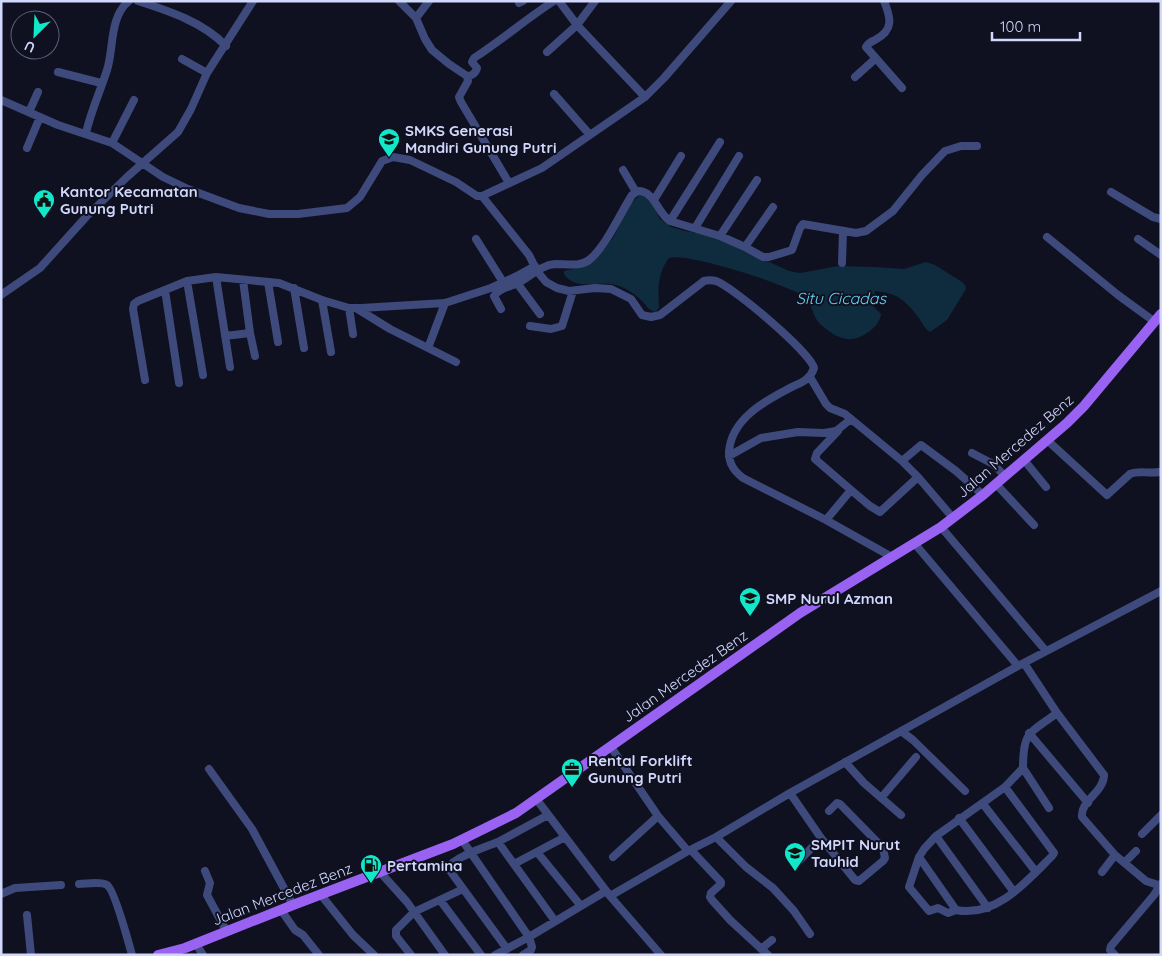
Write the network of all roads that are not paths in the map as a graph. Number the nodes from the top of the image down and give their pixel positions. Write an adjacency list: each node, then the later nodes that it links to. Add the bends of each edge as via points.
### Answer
1 (129, 1): 21 (street, via 115,24 107,70)
2 (138, 1): 13 (street, via 202,26)
3 (253, 1): 13 (street)
4 (399, 1): 11 (street)
5 (429, 1): 11 (street)
6 (554, 1): 19 (street, via 474,58 472,62 476,71)
7 (559, 1): 12 (street)
8 (595, 1): 12 (street)
9 (731, 1): 25 (street)
10 (884, 1): 16 (street, via 890,18 889,26 866,47)
11 (416, 18): 19 (street, via 432,50)
12 (577, 25): 14 (street); 25 (street)
13 (226, 46): 18 (street)
14 (547, 52)
15 (182, 58): 18 (street)
16 (875, 58): 20 (street); 22 (street)
17 (58, 72): 21 (street)
18 (207, 73): 38 (street, via 182,126)
19 (467, 76): 41 (street, via 461,102)
20 (855, 77)
21 (101, 84): 30 (street)
22 (902, 88)
23 (38, 92): 28 (street)
24 (554, 94): 31 (street)
25 (645, 97): 31 (street)
26 (1, 100): 28 (street)
27 (134, 100): 33 (street)
28 (30, 112): 29 (street)
29 (40, 117): 30 (street); 35 (street)
30 (86, 133): 33 (street)
31 (590, 135): 41 (street, via 542,168)
32 (720, 142): 48 (street)
33 (112, 143): 38 (street)
34 (977, 146): 50 (street, via 961,146 946,151 922,174 887,217 861,233)
35 (27, 148)
36 (682, 156): 45 (street)
37 (739, 156): 49 (street)
38 (142, 164): 44 (street, via 188,189 239,208 269,214 347,208 360,197 382,161 393,157 410,160); 68 (street, via 86,217 40,268)
39 (623, 170): 42 (street)
40 (756, 180): 51 (street)
41 (509, 183): 44 (street)
42 (636, 192): 45 (street, via 642,190); 58 (street, via 589,260 582,264)
43 (1110, 192): 47 (street)
44 (482, 196): 58 (street)
45 (654, 200): 48 (street, via 663,216)
46 (773, 207): 55 (street)
47 (1161, 219)
48 (670, 221): 49 (street)
49 (695, 228): 51 (street)
50 (843, 231): 55 (street, via 803,224 792,250 769,257); 57 (street)
51 (720, 236): 55 (street)
52 (1047, 237): 74 (street, via 1118,295)
53 (1138, 238): 56 (street)
54 (476, 239): 63 (street)
55 (745, 247)
56 (1161, 255)
57 (842, 263)
58 (536, 268): 63 (street); 64 (street); 67 (street, via 551,286)
59 (216, 276): 60 (street); 61 (street); 78 (street)
60 (243, 280): 62 (street); 76 (street)
61 (188, 282): 66 (street); 86 (street)
62 (268, 282): 65 (street); 79 (street)
63 (503, 282): 70 (street)
64 (517, 284): 72 (street, via 495,294); 73 (street)
65 (294, 288): 69 (street); 80 (street)
66 (165, 290): 88 (street, via 134,304); 89 (street)
67 (573, 291): 75 (street, via 562,326 551,329); 87 (street, via 603,288 618,292 631,299 642,315 651,318 660,315 704,282 718,282 796,344 813,364 814,371)
68 (1, 296)
69 (322, 300): 71 (street); 82 (street)
70 (444, 303): 71 (street); 81 (street)
71 (352, 308): 77 (street); 81 (street)
72 (501, 310)
73 (540, 314)
74 (1158, 318): 92 (main road, Jalan Mercedez Benz, via 1084,406)
75 (530, 326)
76 (250, 333): 78 (street); 83 (street)
77 (353, 334)
78 (226, 336): 85 (street)
79 (278, 342)
80 (304, 348)
81 (428, 348): 84 (street)
82 (332, 352)
83 (255, 356)
84 (456, 362)
85 (230, 367)
86 (203, 375)
87 (810, 377): 90 (street, via 826,404); 94 (street, via 740,422 731,440)
88 (145, 380)
89 (179, 383)
90 (851, 419): 91 (street); 96 (street)
91 (840, 430): 94 (street, via 770,436); 102 (street, via 815,459)
92 (1047, 440): 95 (main road, Jalan Mercedez Benz); 97 (street, via 1107,495 1135,472)
93 (972, 453): 98 (street, via 993,464)
94 (729, 456): 105 (street, via 738,474)
95 (1024, 460): 98 (main road, Jalan Mercedez Benz); 101 (street)
96 (902, 461): 99 (street); 103 (street, via 920,445)
97 (1159, 472)
98 (1005, 476): 100 (main road, Jalan Mercedez Benz)
99 (918, 477): 102 (street, via 880,512); 104 (street)
100 (996, 484): 103 (main road, Jalan Mercedez Benz); 106 (street)
101 (1046, 487)
102 (851, 490): 105 (street)
103 (982, 495): 104 (main road, Jalan Mercedez Benz)
104 (953, 518): 107 (main road, Jalan Mercedez Benz)
105 (826, 520): 109 (street)
106 (1034, 525)
107 (941, 527): 108 (main road, Jalan Mercedez Benz); 111 (street)
108 (915, 544): 109 (main road, Jalan Mercedez Benz); 112 (street)
109 (892, 557): 116 (main road, Jalan Mercedez Benz, via 800,613)
110 (1161, 591): 111 (street)
111 (1046, 651): 112 (street)
112 (1021, 665): 113 (street); 114 (street)
113 (1057, 713): 115 (street); 127 (street, via 1104,775 1102,785)
114 (901, 731): 118 (street); 122 (street)
115 (1030, 734): 119 (street, via 1023,749); 127 (street)
116 (611, 747): 125 (main road, Jalan Mercedez Benz); 132 (street)
117 (916, 757): 124 (street)
118 (844, 762): 123 (street); 124 (street)
119 (1023, 768): 121 (street); 128 (street)
120 (209, 769): 165 (street, via 252,829)
121 (1005, 788): 126 (street); 154 (street, via 1055,854)
122 (965, 791)
123 (790, 793): 138 (street); 139 (street)
124 (881, 798): 131 (street)
125 (537, 800): 130 (street); 140 (main road, Jalan Mercedez Benz)
126 (983, 804): 134 (street); 154 (street)
127 (1088, 804): 146 (street, via 1082,817)
128 (1049, 808)
129 (829, 811): 139 (street, via 840,804 881,845 885,858 857,881)
130 (548, 815): 137 (street); 141 (street)
131 (901, 815)
132 (658, 816): 142 (street); 147 (street)
133 (1161, 816): 135 (street)
134 (959, 818): 136 (street); 160 (street)
135 (1142, 834)
136 (936, 836): 148 (street); 167 (street)
137 (565, 837): 144 (street); 161 (street)
138 (716, 837): 142 (street); 174 (street, via 773,888)
139 (821, 838): 149 (street)
140 (462, 840): 145 (street); 153 (main road, Jalan Mercedez Benz)
141 (498, 842): 145 (street); 151 (street)
142 (689, 850): 161 (street); 179 (street, via 721,882 711,893 712,900)
143 (1136, 851): 150 (street)
144 (537, 852): 151 (street); 166 (street)
145 (472, 853): 159 (street, via 449,866); 175 (street)
146 (1115, 855): 150 (street); 155 (street)
147 (613, 857)
148 (919, 858): 169 (street); 169 (street, via 909,884 910,890 929,911 938,908 948,913)
149 (798, 861)
150 (1125, 862): 158 (street, via 1146,881)
151 (514, 864): 172 (street)
152 (205, 871): 173 (street, via 210,882 207,895)
153 (380, 872): 163 (main road, Jalan Mercedez Benz); 170 (street)
154 (1036, 872): 160 (street)
155 (1102, 872)
156 (79, 884): 181 (street, via 109,887)
157 (61, 885): 162 (street, via 15,888)
158 (1160, 885): 193 (street, via 1111,946 1110,950)
159 (463, 889): 164 (street); 178 (street)
160 (1014, 892): 167 (street)
161 (608, 893): 166 (street); 191 (street)
162 (1, 894)
163 (321, 895): 165 (main road, Jalan Mercedez Benz); 185 (street)
164 (440, 900): 170 (street); 188 (street)
165 (293, 905): 168 (main road, Jalan Mercedez Benz)
166 (580, 906): 172 (street)
167 (988, 908): 169 (street)
168 (281, 910): 173 (main road, Jalan Mercedez Benz); 184 (street)
169 (956, 910)
170 (414, 912): 186 (street, via 395,932); 187 (street)
171 (27, 915): 180 (street)
172 (555, 921): 175 (street)
173 (226, 932): 177 (main road, Jalan Mercedez Benz)
174 (810, 934)
175 (529, 937): 178 (street); 190 (street, via 532,947)
176 (772, 940): 179 (street)
177 (196, 944): 182 (main road, Jalan Mercedez Benz); 183 (street)
178 (507, 949): 189 (street)
179 (761, 949): 192 (street)
180 (31, 955)
181 (132, 955)
182 (158, 955)
183 (203, 955)
184 (319, 955)
185 (374, 955)
186 (411, 955)
187 (445, 955)
188 (481, 955)
189 (495, 955)
190 (524, 955)
191 (661, 955)
192 (768, 955)
193 (1116, 955)

